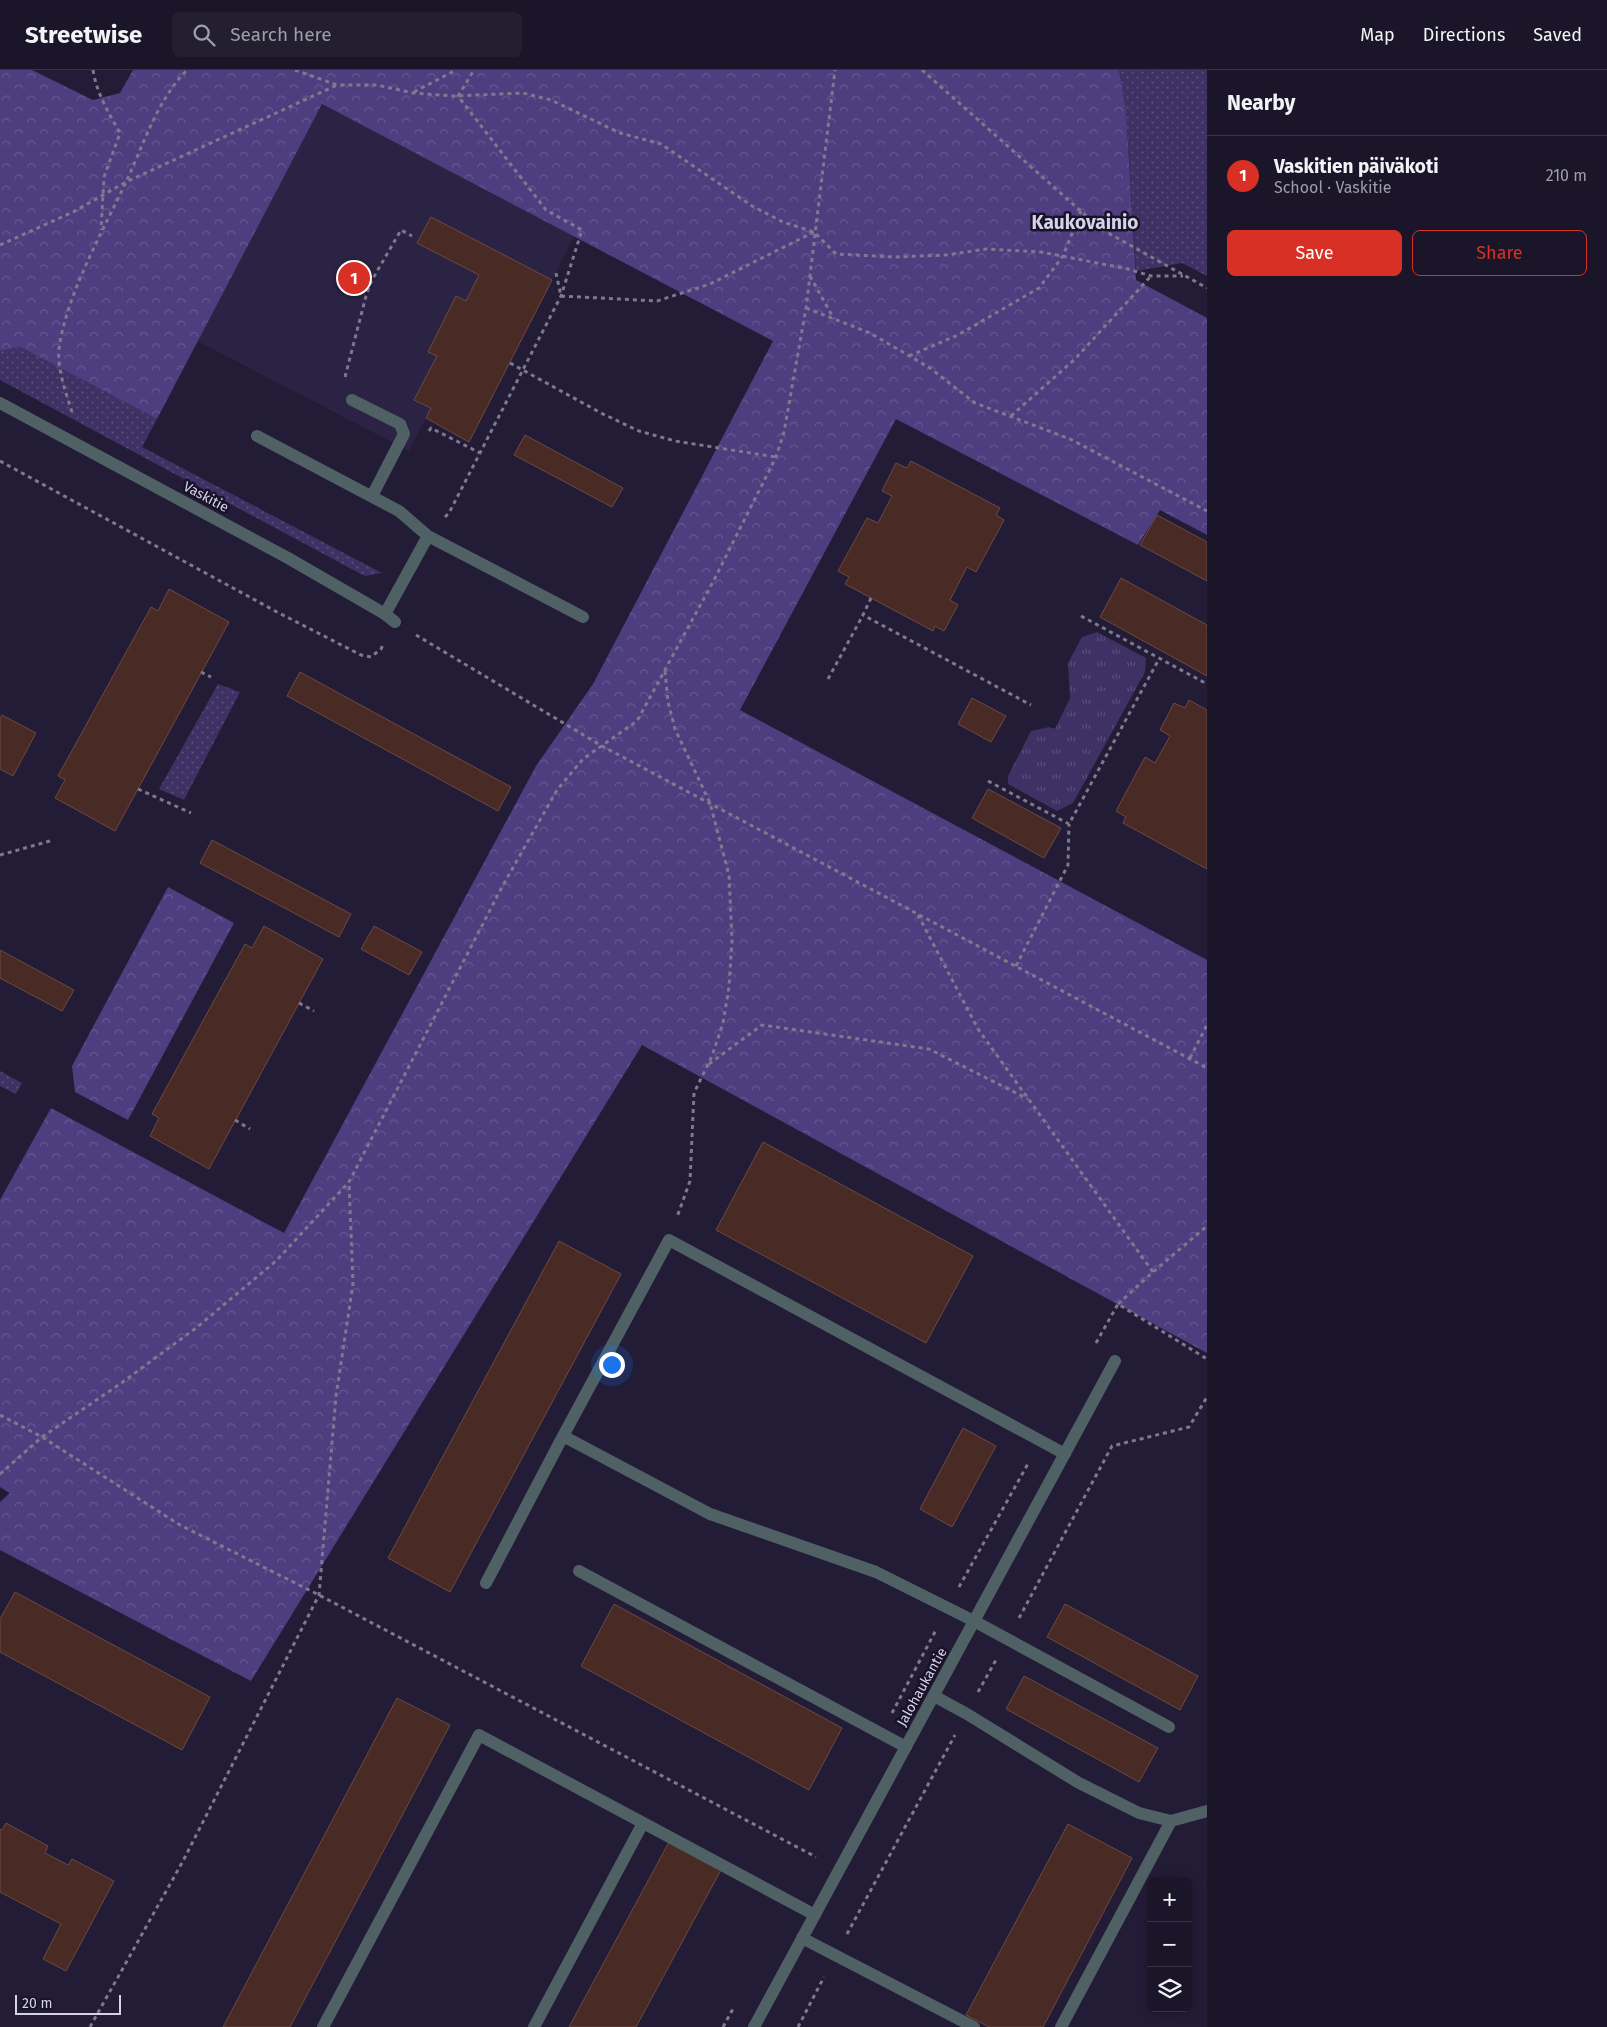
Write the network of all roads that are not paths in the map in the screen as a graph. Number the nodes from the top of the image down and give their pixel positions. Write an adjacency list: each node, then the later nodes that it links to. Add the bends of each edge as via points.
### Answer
1 (352, 400): 4 (street, via 400,424 404,434)
2 (0, 403): 5 (street, Vaskitie, via 288,558 390,618)
3 (257, 436): 4 (street)
4 (372, 496): 5 (street, via 399,511)
5 (428, 536): 6 (street)
6 (582, 617)
7 (1116, 1361): 9 (street, Jalohaukantie)
8 (563, 1436): 9 (street, via 669,1240); 11 (street); 12 (street, via 710,1514 876,1572)
9 (1065, 1454): 12 (street, Jalohaukantie)
10 (579, 1571): 15 (street)
11 (486, 1583)
12 (974, 1621): 13 (street, Jalohaukantie); 14 (street)
13 (934, 1696): 15 (street, Jalohaukantie); 17 (street, via 1079,1783 1139,1813)
14 (1168, 1727)
15 (906, 1747): 19 (street, Jalohaukantie)
16 (1207, 1811): 17 (street)
17 (1171, 1821): 25 (street)
18 (643, 1823): 19 (street); 21 (street, via 479,1735); 22 (street)
19 (815, 1915): 20 (street, Jalohaukantie)
20 (802, 1938): 23 (street, Jalohaukantie); 24 (street)
21 (323, 2027)
22 (534, 2027)
23 (754, 2027)
24 (974, 2027)
25 (1061, 2027)

